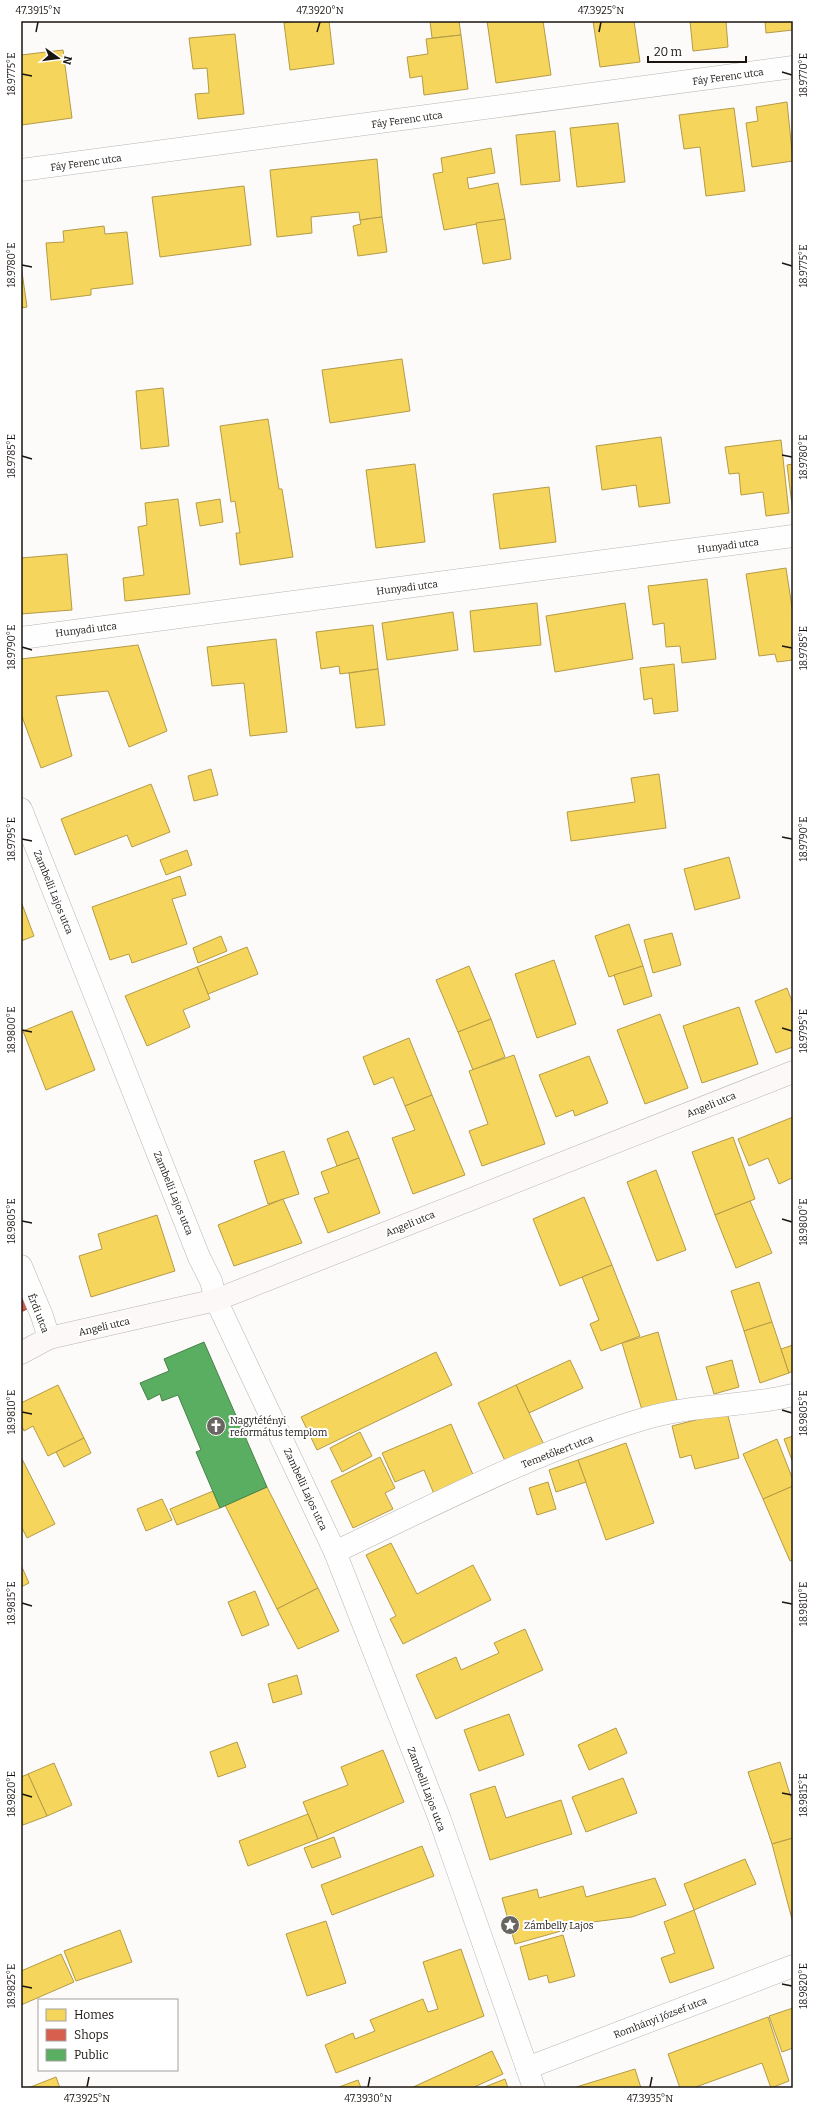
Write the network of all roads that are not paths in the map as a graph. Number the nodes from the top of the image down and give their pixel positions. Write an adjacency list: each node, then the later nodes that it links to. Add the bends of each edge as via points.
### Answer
1 (793, 67): 2 (street, Fáy Ferenc utca)
2 (21, 170)
3 (793, 536): 4 (street, Hunyadi utca)
4 (21, 638)
5 (21, 809): 8 (street, Zambelli Lajos utca, via 199,1257 211,1281)
6 (793, 1072): 8 (street, Angeli utca)
7 (21, 1266): 9 (street, Érdi utca)
8 (216, 1300): 9 (street, Angeli utca); 12 (street, Zambelli Lajos utca)
9 (49, 1338): 10 (street, Angeli utca)
10 (21, 1353)
11 (793, 1395): 12 (street, Temetőkert utca, via 684,1409 646,1419 545,1454)
12 (335, 1552): 14 (street, Zambelli Lajos utca, via 439,1817)
13 (793, 1966): 14 (street, Romhányi József utca)
14 (531, 2078)

